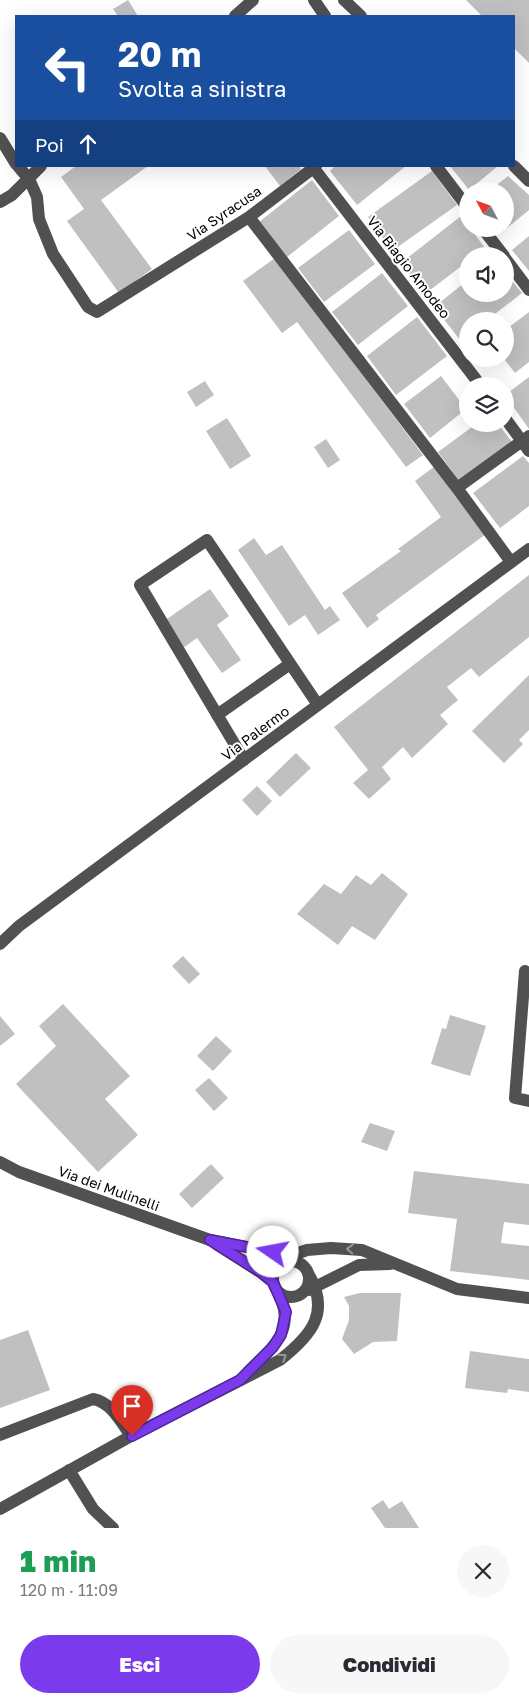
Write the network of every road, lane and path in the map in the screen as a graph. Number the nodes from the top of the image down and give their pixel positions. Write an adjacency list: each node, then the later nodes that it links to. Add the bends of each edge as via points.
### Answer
1 (253, 0): 4 (street)
2 (314, 0): 5 (street)
3 (344, 0): 6 (street)
4 (236, 15)
5 (325, 15)
6 (360, 15)
7 (0, 138): 8 (street)
8 (15, 162)
9 (19, 167): 14 (street)
10 (40, 167): 14 (street)
11 (314, 167): 18 (street, Via Syracusa); 21 (street, Via Biagio Amodeo)
12 (437, 167): 16 (street)
13 (515, 167): 15 (street)
14 (29, 179): 17 (street); 18 (street, Via Syracusa, via 37,197 39,219 53,254 90,310 100,311)
15 (529, 181)
16 (459, 196)
17 (0, 202)
18 (249, 217): 24 (street)
19 (514, 270): 20 (street)
20 (529, 290)
21 (474, 377)
22 (514, 428): 23 (street)
23 (527, 443): 24 (street)
24 (458, 488): 26 (street)
25 (529, 549): 26 (street, Via Palermo)
26 (511, 562): 28 (street, Via Palermo)
27 (290, 664): 28 (street); 29 (street); 29 (street, via 208,540 140,585)
28 (318, 705): 30 (street, Via Palermo)
29 (218, 715): 30 (street)
30 (244, 760): 31 (street, Via Palermo)
31 (0, 944)
32 (525, 971): 33 (street, via 515,1098)
33 (529, 1101)
34 (0, 1162): 35 (street, Via dei Mulinelli, via 19,1172)
35 (210, 1240): 36 (street, via 259,1249); 40 (street, via 262,1273)
36 (287, 1261): 37 (street, one-way to 36, via 362,1250 331,1248 298,1252); 38 (street, via 300,1263); 40 (street, via 274,1270)
37 (396, 1264): 39 (street, via 359,1265); 42 (street, via 457,1289)
38 (308, 1273): 39 (street); 41 (street, via 308,1286)
39 (316, 1286): 41 (street); 43 (street, one-way to 39, via 280,1360 299,1345 311,1330 318,1312 320,1302)
40 (275, 1287): 41 (street, via 288,1297); 43 (street, via 286,1312 281,1335)
41 (300, 1295)
42 (529, 1298)
43 (240, 1380): 45 (street)
44 (0, 1435): 45 (street, via 93,1399 102,1401 111,1409)
45 (132, 1436): 46 (street)
46 (69, 1470): 47 (street); 48 (street, via 93,1509)
47 (0, 1508)
48 (113, 1528)

